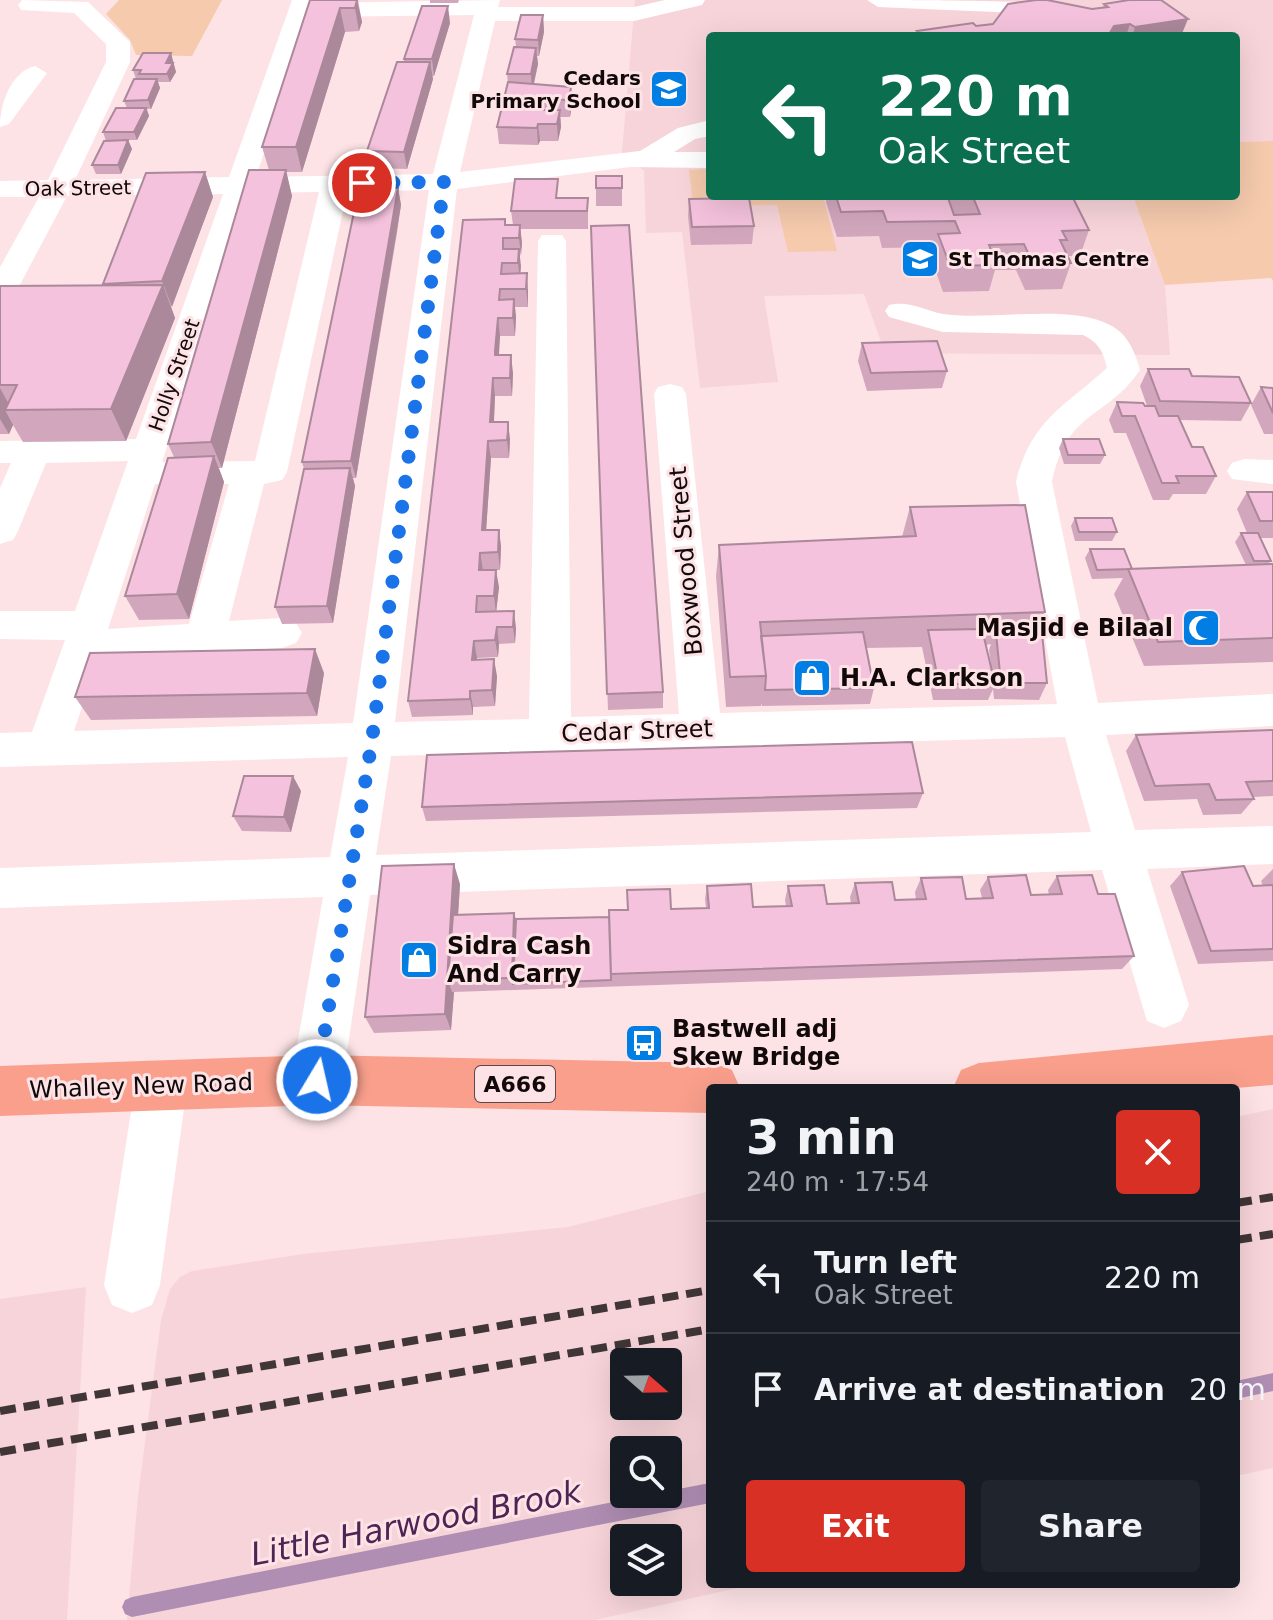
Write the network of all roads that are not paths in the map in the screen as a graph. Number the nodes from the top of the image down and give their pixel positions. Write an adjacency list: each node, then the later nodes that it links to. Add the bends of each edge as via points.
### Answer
1 (694, 0): 5 (street, via 634,14)
2 (878, 0): 6 (street)
3 (29, 5): 17 (street, via 80,7 118,42 118,62)
4 (301, 5): 5 (street); 14 (street, Holly Street)
5 (487, 7): 12 (street)
6 (1095, 9)
7 (35, 73): 8 (street)
8 (0, 119)
9 (706, 129): 10 (street, via 687,133)
10 (641, 159): 11 (street, Oak Street); 12 (street, Oak Street)
11 (706, 160)
12 (444, 182): 13 (street, Oak Street); 35 (street)
13 (335, 183): 14 (street, Oak Street); 25 (street, via 270,472)
14 (239, 184): 15 (street, Oak Street); 24 (street, Holly Street, via 181,313)
15 (145, 187): 17 (street, Oak Street); 18 (street)
16 (0, 189): 17 (street, Oak Street)
17 (57, 189): 20 (street)
18 (134, 215)
19 (552, 241): 34 (street)
20 (5, 308)
21 (900, 311): 32 (street, via 943,323 1087,326 1104,331 1119,346 1124,370 1052,430 1038,455 1034,482)
22 (670, 394): 33 (street, Boxwood Street)
23 (16, 451): 24 (street); 26 (street)
24 (144, 462): 25 (street); 29 (street, Holly Street)
25 (250, 472): 30 (street)
26 (0, 531)
27 (0, 625): 29 (street)
28 (282, 633): 30 (street)
29 (85, 635): 30 (street); 37 (street, Holly Street)
30 (205, 638)
31 (1273, 710): 32 (street, Cedar Street)
32 (1081, 720): 33 (street, Cedar Street); 39 (street)
33 (701, 729): 34 (street, Cedar Street)
34 (550, 734): 35 (street, Cedar Street)
35 (372, 740): 37 (street, Cedar Street); 40 (street)
36 (0, 750): 37 (street, Cedar Street)
37 (47, 750)
38 (1273, 845): 39 (street)
39 (1119, 852): 40 (street); 42 (street)
40 (350, 877): 41 (street); 44 (street)
41 (0, 888)
42 (1164, 1005)
43 (1273, 1060): 45 (highway)
44 (317, 1080): 46 (highway, Whalley New Road / A666); 47 (highway, Whalley New Road / A666)
45 (1021, 1084)
46 (161, 1086): 48 (highway, Whalley New Road / A666); 49 (street)
47 (706, 1088)
48 (0, 1091)
49 (132, 1285)

